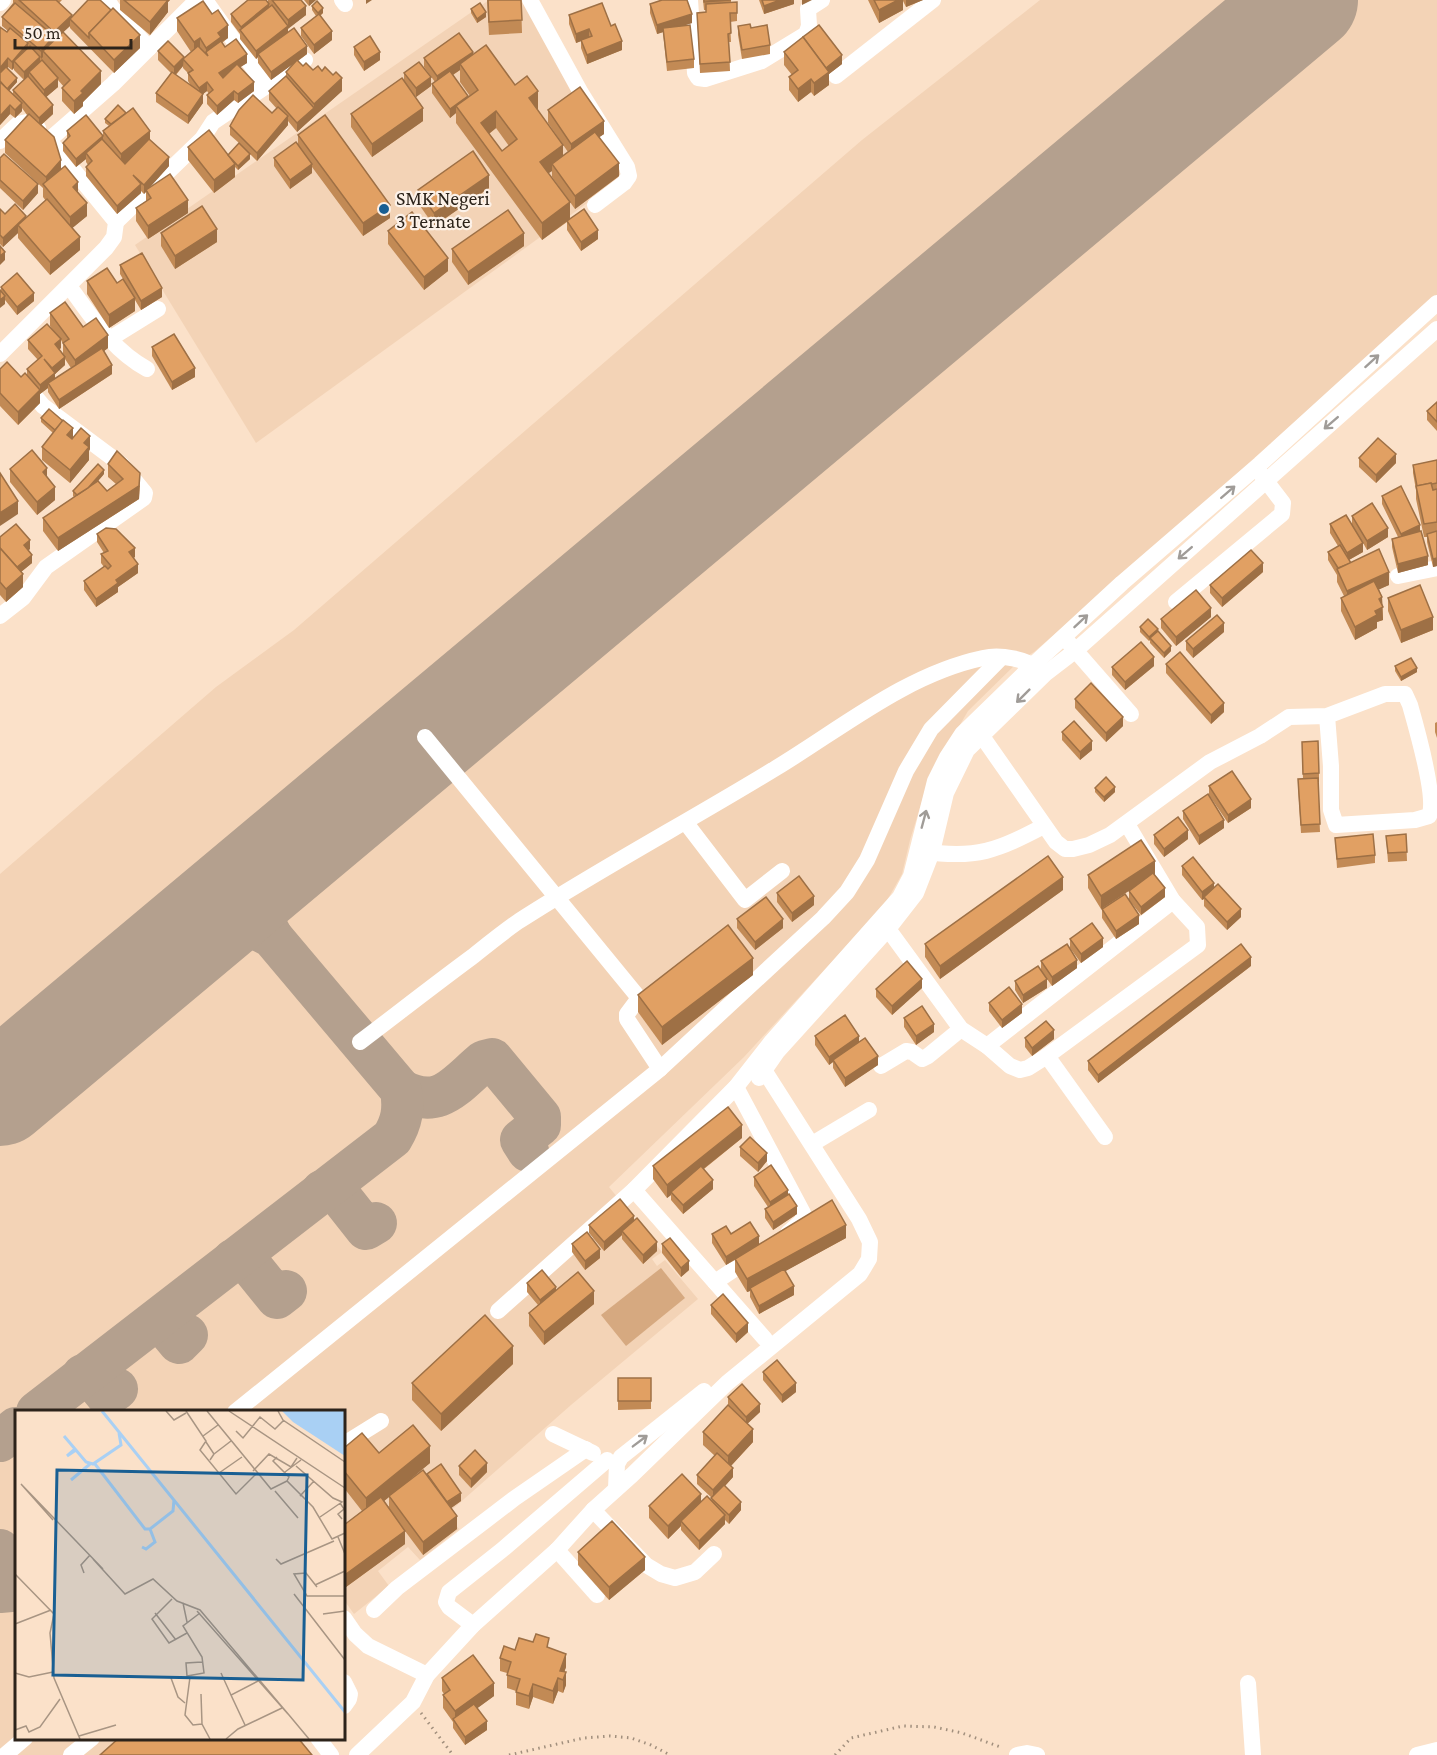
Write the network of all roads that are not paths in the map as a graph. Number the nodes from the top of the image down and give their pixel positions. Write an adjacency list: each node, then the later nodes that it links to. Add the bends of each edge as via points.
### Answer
1 (107, 0): 8 (street)
2 (197, 0): 8 (street)
3 (205, 0): 11 (street)
4 (530, 0): 14 (street, via 627,167 629,176 624,183)
5 (690, 0): 6 (street, via 695,73 705,79 762,62 806,34 808,9)
6 (822, 0)
7 (933, 0): 10 (street)
8 (149, 48): 12 (street)
9 (305, 60): 11 (street)
10 (836, 76)
11 (266, 86): 15 (street, via 213,122 202,139)
12 (48, 140): 13 (street, via 27,122 18,124); 15 (street)
13 (0, 141)
14 (595, 205)
15 (116, 222): 16 (street, via 114,237)
16 (69, 286): 20 (street); 21 (street)
17 (1437, 303): 23 (street, one-way to 17)
18 (158, 309): 20 (street)
19 (1437, 329): 23 (street, one-way to 23)
20 (108, 340): 22 (street)
21 (0, 356): 27 (street, via 44,406 122,465 145,493 144,498 46,567 23,598)
22 (147, 369)
23 (1261, 474): 26 (street, via 1284,502 1282,514); 28 (street, one-way to 23, via 1122,583); 29 (street, one-way to 29)
24 (1437, 568): 25 (street)
25 (1398, 576)
26 (1176, 602)
27 (0, 616)
28 (1064, 637): 29 (street); 31 (street)
29 (1075, 651): 31 (street); 32 (street)
30 (1002, 657): 31 (street); 37 (street, via 987,657 922,679); 52 (street, via 931,729 906,771 867,860 847,892)
31 (1039, 669): 34 (street)
32 (1131, 714)
33 (1327, 716): 36 (street, via 1385,694 1405,694); 36 (street, via 1331,810 1336,825 1429,816); 38 (street, via 1288,717 1210,762)
34 (978, 730): 39 (street); 40 (street, via 962,734 935,781)
35 (425, 737): 42 (street)
36 (1434, 797)
37 (686, 823): 41 (street, via 746,900); 42 (street)
38 (1127, 824): 39 (street, via 1089,845 1073,849 1056,843); 43 (street)
39 (1044, 826): 40 (street, via 986,852)
40 (925, 851): 44 (street, via 916,893); 53 (street, via 900,897)
41 (782, 872)
42 (558, 897): 46 (street); 48 (street, via 517,923)
43 (1173, 901): 49 (street); 50 (street, via 1197,927 1198,945)
44 (888, 929): 47 (street); 53 (street)
45 (655, 985): 46 (street)
46 (639, 998): 52 (street, via 627,1019)
47 (962, 1029): 49 (street); 51 (street, via 922,1059 906,1051)
48 (360, 1042)
49 (987, 1046): 50 (street, via 1020,1070)
50 (1047, 1056): 56 (street)
51 (882, 1066)
52 (660, 1069): 62 (street)
53 (757, 1070): 54 (street); 57 (street); 61 (street, via 850,1223 860,1248 852,1270)
54 (736, 1087): 58 (street); 59 (street, via 803,1213 803,1220)
55 (869, 1110): 57 (street)
56 (1105, 1137)
57 (812, 1144): 68 (street, via 859,1219 870,1242 869,1259 860,1274 727,1383)
58 (634, 1190): 59 (street); 60 (street)
59 (714, 1282): 61 (street)
60 (498, 1311)
61 (765, 1339): 67 (street, one-way to 61, via 689,1404)
62 (237, 1410)
63 (381, 1421): 65 (street)
64 (553, 1434): 66 (street)
65 (345, 1443)
66 (586, 1449): 67 (street); 73 (street, via 515,1498)
67 (612, 1462): 68 (street); 75 (street, via 449,1592 449,1607)
68 (616, 1489): 69 (street)
69 (592, 1510): 70 (street); 71 (street, via 646,1565 661,1574 675,1578 695,1572)
70 (557, 1550): 72 (street); 75 (street)
71 (714, 1554)
72 (597, 1595)
73 (374, 1610)
74 (345, 1619): 76 (street, via 368,1646)
75 (474, 1625): 76 (street)
76 (427, 1675): 87 (street, via 413,1702)
77 (1248, 1683): 90 (street)
78 (345, 1684): 79 (street, via 350,1694)
79 (345, 1705)
80 (23, 1740): 84 (street)
81 (90, 1740): 85 (street)
82 (320, 1740): 86 (street)
83 (1437, 1750): 91 (street)
84 (5, 1755)
85 (71, 1755)
86 (331, 1755)
87 (357, 1755)
88 (1018, 1755): 89 (street)
89 (1037, 1755)
90 (1253, 1755)
91 (1417, 1755)

